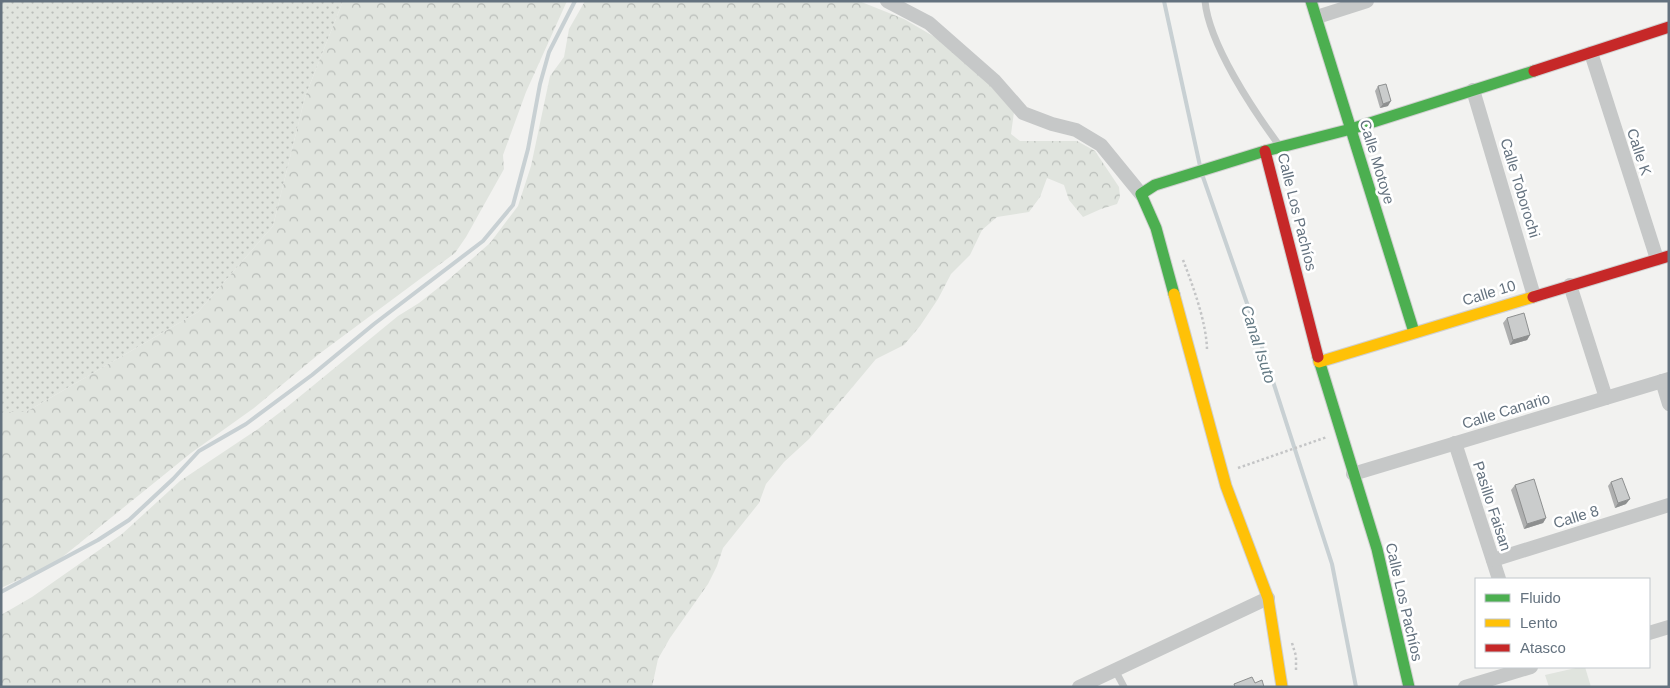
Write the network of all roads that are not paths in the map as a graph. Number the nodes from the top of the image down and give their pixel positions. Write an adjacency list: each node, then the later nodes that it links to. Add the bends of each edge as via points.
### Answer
1 (887, 1): 12 (street, via 929,23 995,81 1023,113 1076,130 1101,145)
2 (1205, 1): 10 (lane, via 1212,30 1225,58 1253,110)
3 (1311, 1): 5 (street, Calle Motoye)
4 (1367, 1): 5 (street)
5 (1317, 17): 9 (street, Calle Motoye)
6 (1669, 27): 7 (street, Calle Los Pachíos)
7 (1591, 54): 8 (street, Calle Los Pachíos); 13 (street, Calle K)
8 (1474, 90): 9 (street, Calle Los Pachíos); 15 (street, Calle Toborochi)
9 (1351, 129): 10 (street, Calle Los Pachíos); 16 (street, Calle Motoye)
10 (1280, 147): 11 (street, Calle Los Pachíos)
11 (1265, 151): 12 (street, via 1155,185); 17 (street, Calle Los Pachíos)
12 (1141, 194): 26 (street, via 1156,228 1226,486)
13 (1663, 258): 14 (street, Calle 10)
14 (1570, 285): 15 (street, Calle 10); 19 (street)
15 (1534, 296): 16 (street, Calle 10)
16 (1414, 332): 17 (street, Calle 10)
17 (1319, 362): 22 (street, Calle Los Pachíos)
18 (1665, 380): 19 (street, Calle Canario); 20 (street)
19 (1606, 398): 21 (street, Calle Canario)
20 (1669, 404)
21 (1454, 444): 22 (street, Calle Canario); 24 (street, Pasillo Faisan)
22 (1353, 474): 34 (street, Calle Los Pachíos, via 1377,548)
23 (1669, 505): 24 (street, Calle 8)
24 (1493, 560): 25 (street, Pasillo Faisan)
25 (1499, 578)
26 (1268, 598): 30 (street); 33 (street)
27 (1669, 627): 28 (street)
28 (1650, 633)
29 (1525, 668): 35 (street)
30 (1115, 670): 31 (street); 32 (lane)
31 (1080, 687)
32 (1124, 687)
33 (1282, 687)
34 (1408, 687)
35 (1465, 687)

